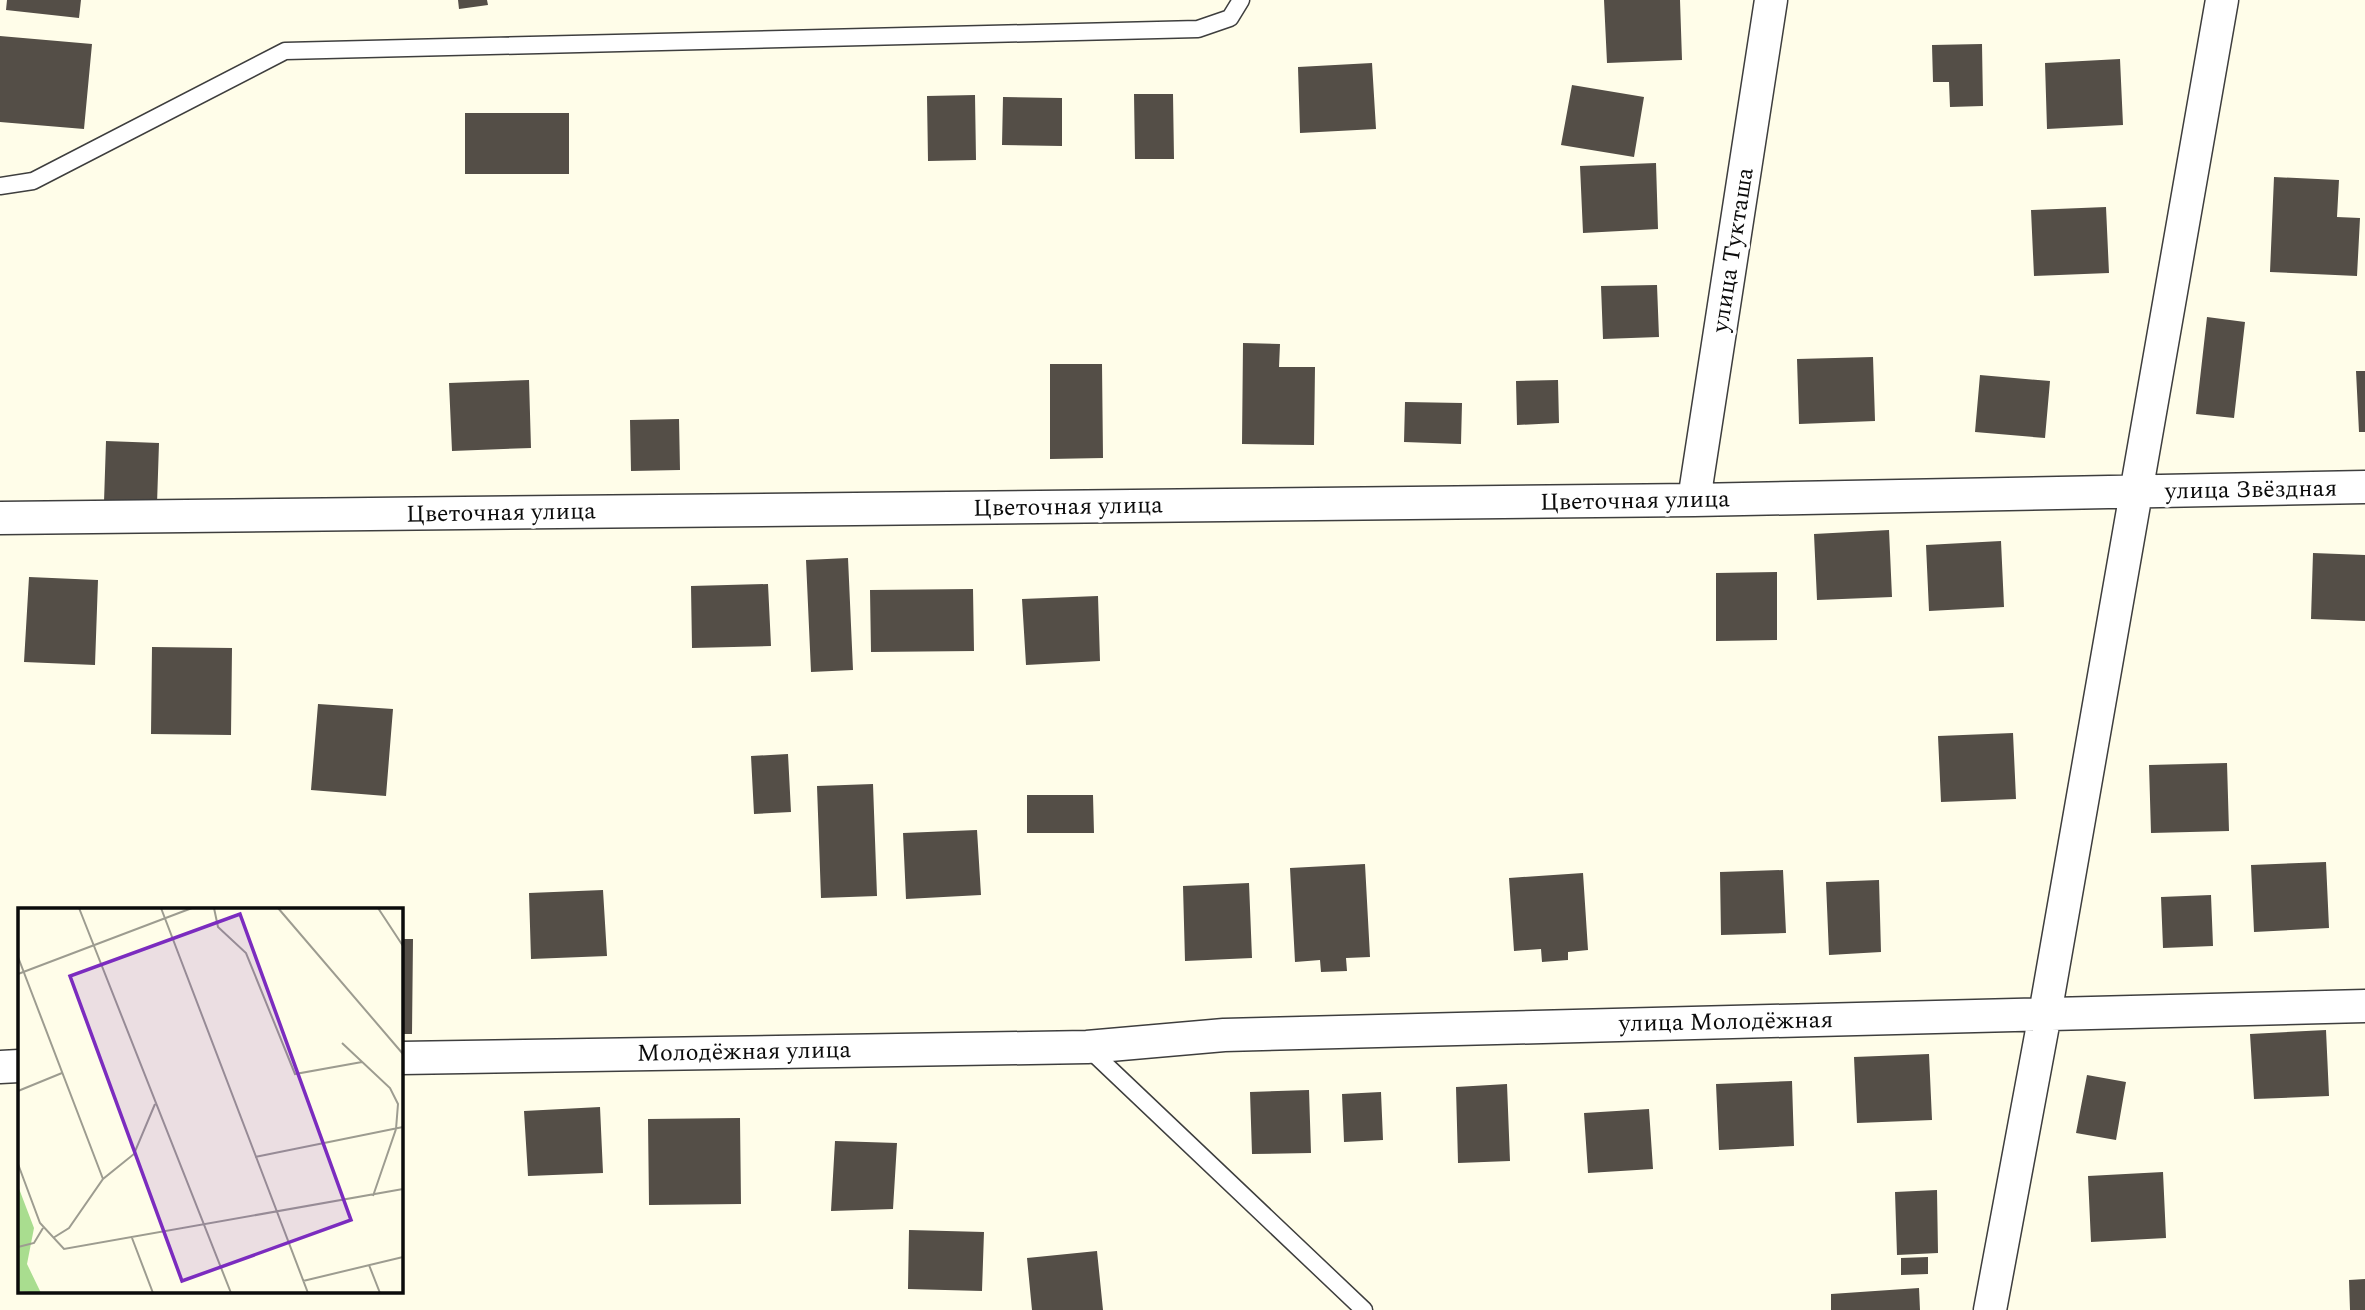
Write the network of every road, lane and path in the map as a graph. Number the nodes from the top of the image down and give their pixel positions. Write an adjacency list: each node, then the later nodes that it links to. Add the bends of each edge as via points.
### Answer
1 (1241, 0): 4 (lane, via 1230,18 1198,29 285,51 33,181)
2 (1771, 0): 7 (street, улица Тукташа)
3 (2222, 0): 6 (street)
4 (0, 186)
5 (2365, 487): 6 (street, улица Звёздная)
6 (2137, 493): 7 (street, Цветочная улица); 10 (street)
7 (1694, 500): 8 (street, Цветочная улица)
8 (0, 518)
9 (2365, 1006): 10 (street, улица Молодёжная)
10 (2045, 1014): 11 (street, улица Молодёжная, via 1224,1035); 16 (street)
11 (1087, 1047): 12 (street, Молодёжная улица); 15 (lane)
12 (402, 1058)
13 (18, 1066): 14 (street)
14 (0, 1068)
15 (1364, 1310)
16 (1990, 1310)

